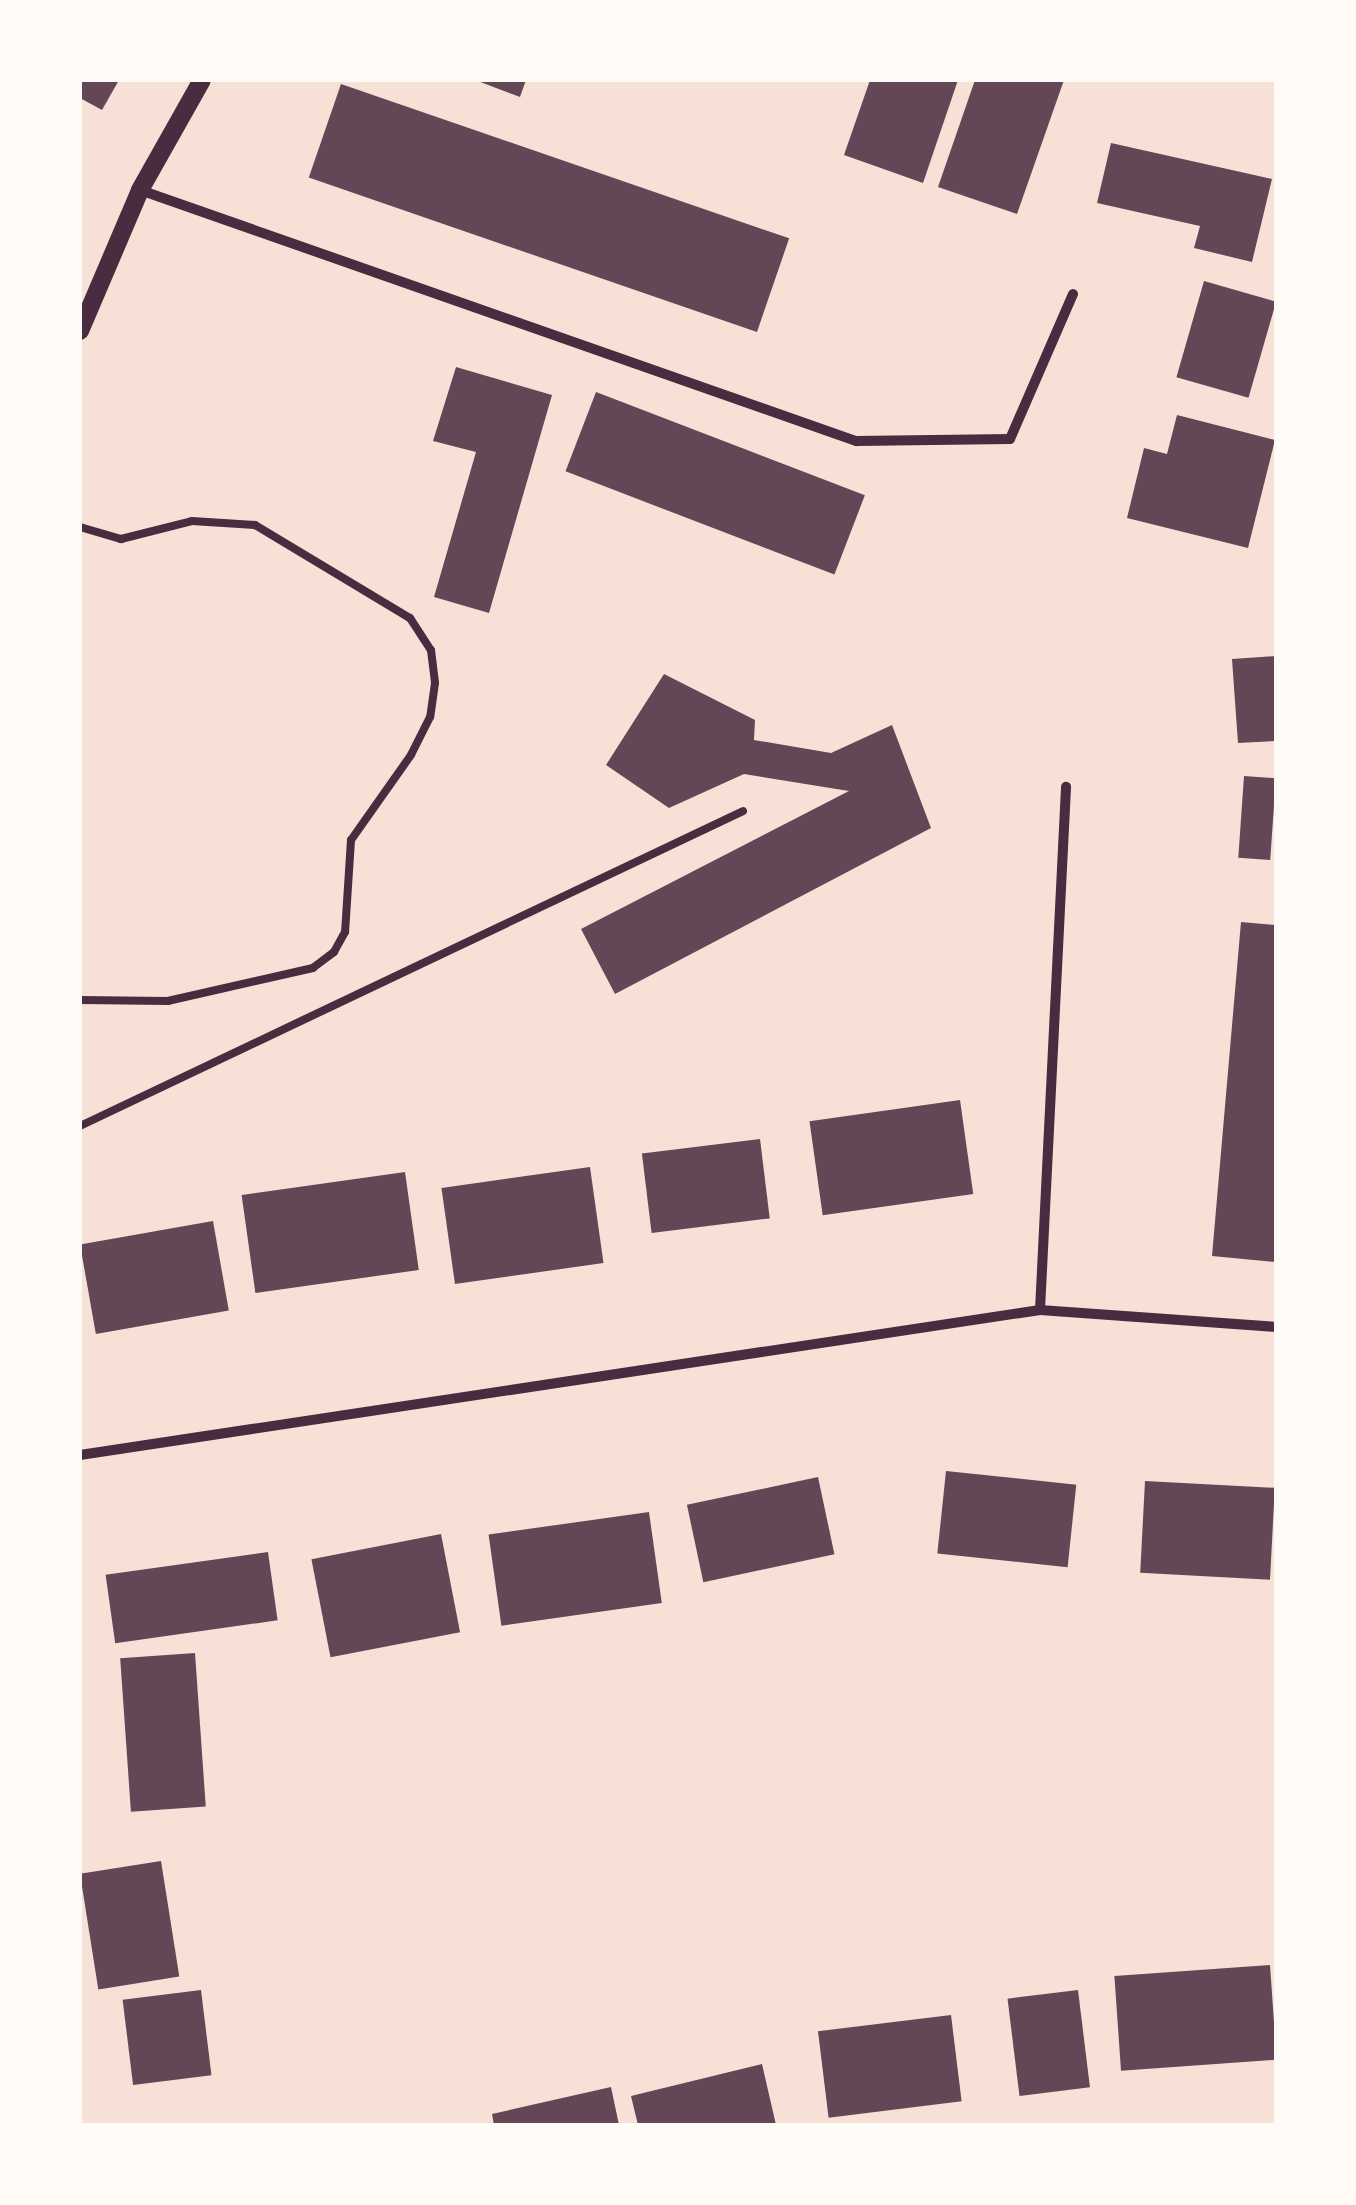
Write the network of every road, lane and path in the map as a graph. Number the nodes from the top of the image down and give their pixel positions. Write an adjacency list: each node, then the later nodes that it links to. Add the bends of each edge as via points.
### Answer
1 (202, 80): 2 (street)
2 (140, 190): 3 (street, via 856,441 1010,439); 4 (street)
3 (1073, 294)
4 (80, 331)
5 (80, 527): 8 (lane, via 121,539 192,521 255,525 410,618 430,650 435,683 430,717 411,755 351,840 345,932 334,952 313,968 168,1000)
6 (1066, 787): 10 (street)
7 (743, 810): 9 (lane)
8 (80, 1000)
9 (80, 1126)
10 (1040, 1310): 11 (street); 12 (street)
11 (1276, 1327)
12 (80, 1455)

